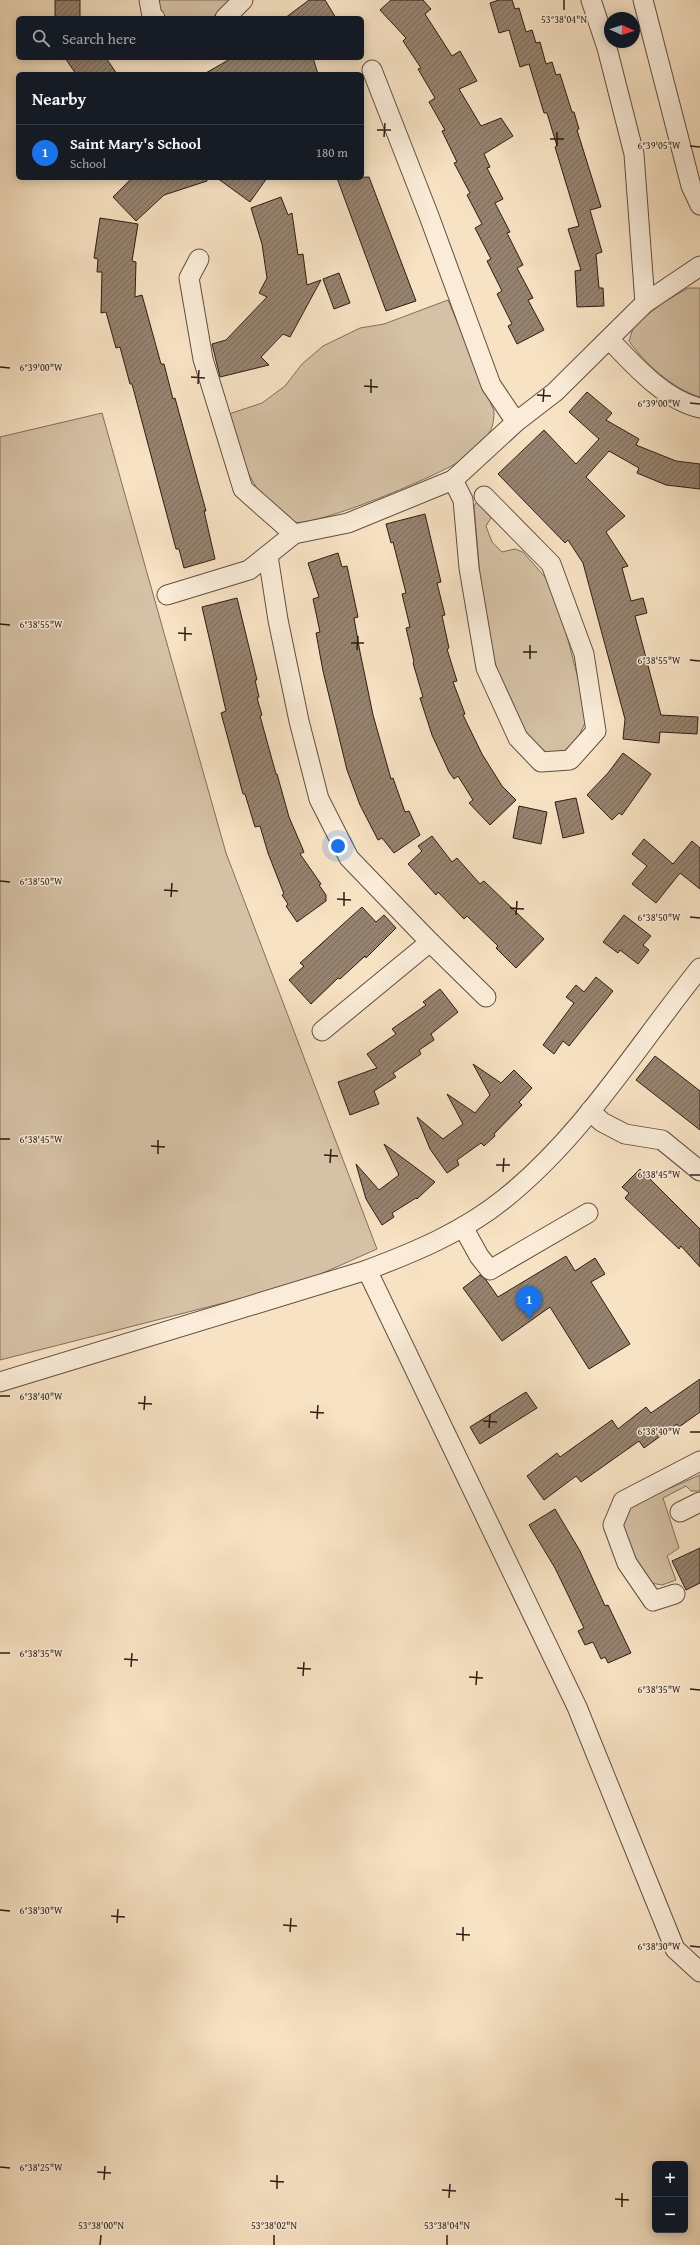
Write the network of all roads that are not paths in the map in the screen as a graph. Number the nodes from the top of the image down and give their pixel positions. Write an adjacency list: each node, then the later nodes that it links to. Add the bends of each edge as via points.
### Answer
1 (149, 0): 5 (street)
2 (243, 0): 6 (street)
3 (591, 0): 11 (street, via 607,48 634,154)
4 (643, 0): 8 (street, via 692,186)
5 (152, 16)
6 (227, 16)
7 (372, 70): 14 (street, via 491,385)
8 (700, 205)
9 (199, 259): 17 (street, via 189,278 203,358 243,489)
10 (700, 266): 11 (street)
11 (644, 303): 12 (street)
12 (609, 339): 13 (street, via 647,379 689,406); 14 (street, via 555,392)
13 (700, 408)
14 (516, 422): 15 (street)
15 (453, 480): 16 (street, via 463,500 469,568 486,668 518,738 541,762 570,760 596,731 584,654 551,564); 17 (street, via 348,523)
16 (484, 496)
17 (294, 534): 18 (street)
18 (268, 556): 19 (street, via 249,570); 20 (street, via 299,721 320,799 349,858)
19 (167, 595)
20 (430, 942): 22 (street); 23 (street)
21 (698, 975): 24 (street)
22 (486, 997)
23 (322, 1031)
24 (590, 1111): 25 (street, via 602,1122 625,1134 662,1140); 27 (street, via 551,1157 504,1200)
25 (700, 1170)
26 (588, 1213): 27 (street, via 490,1270)
27 (463, 1227): 28 (street, via 421,1250)
28 (367, 1270): 29 (street); 34 (street, via 577,1707 675,1949)
29 (0, 1382)
30 (700, 1461): 33 (street, via 624,1501 613,1525 627,1563 653,1601)
31 (700, 1502): 32 (street)
32 (680, 1512)
33 (675, 1594)
34 (700, 1972)

